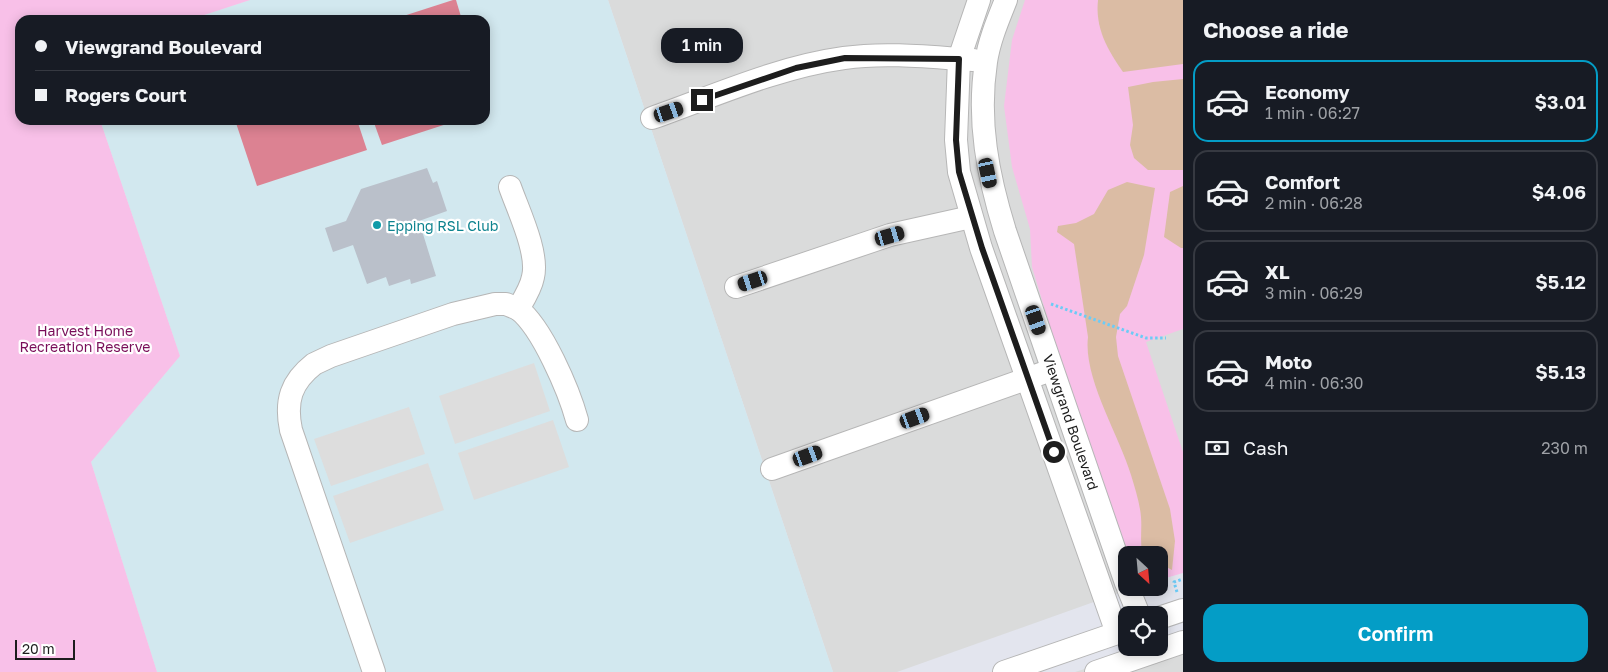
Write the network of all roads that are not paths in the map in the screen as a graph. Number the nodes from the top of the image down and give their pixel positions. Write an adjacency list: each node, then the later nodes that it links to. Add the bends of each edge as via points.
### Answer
1 (979, 0): 3 (street, Viewgrand Boulevard)
2 (1006, 0): 4 (street, Viewgrand Boulevard)
3 (959, 59): 4 (street); 5 (street, via 873,56 820,62 770,76); 7 (street, Viewgrand Boulevard, via 956,140 959,172)
4 (986, 62): 10 (street, Viewgrand Boulevard, via 985,156 992,189)
5 (652, 118)
6 (510, 186): 9 (street, via 534,266 532,283)
7 (971, 217): 8 (street, via 890,236); 11 (street, Viewgrand Boulevard)
8 (736, 286)
9 (518, 309): 12 (street, via 535,326); 20 (street, via 506,304 453,314 331,356 302,373 292,391 288,407 291,430)
10 (1053, 369): 11 (street); 14 (street, Viewgrand Boulevard)
11 (1029, 378): 13 (street); 17 (street, Viewgrand Boulevard)
12 (577, 420)
13 (772, 469)
14 (1118, 560)
15 (1183, 610): 16 (street)
16 (1168, 615)
17 (1118, 624)
18 (1118, 633): 21 (street)
19 (1183, 642): 22 (street)
20 (374, 672)
21 (1004, 672)
22 (1096, 672)

